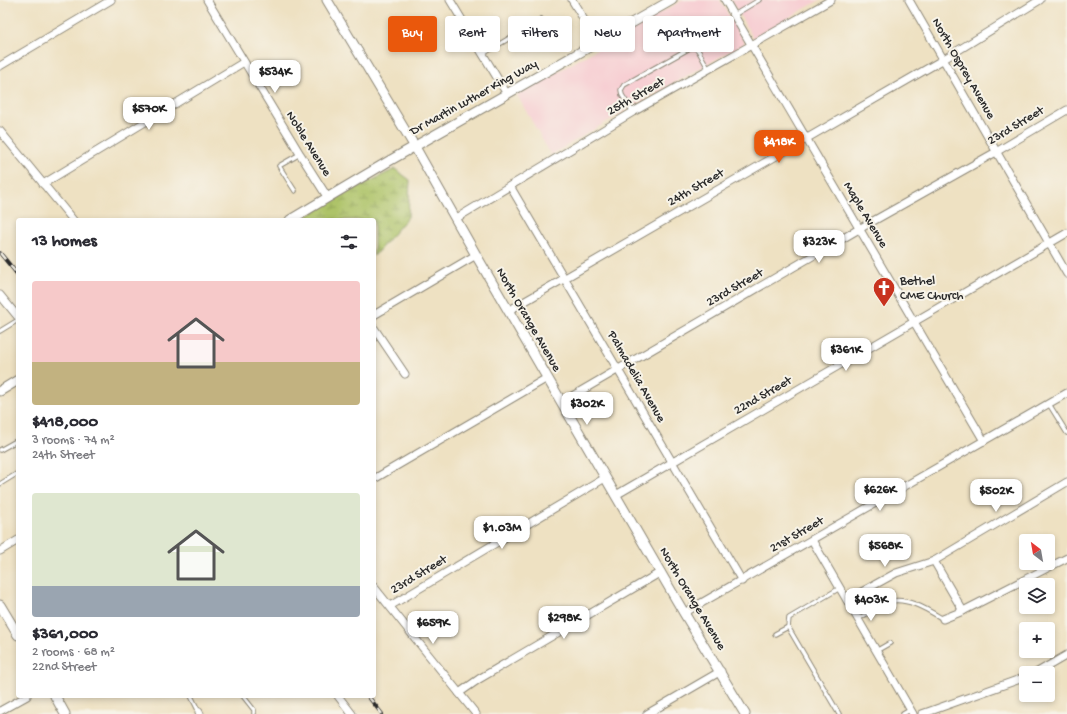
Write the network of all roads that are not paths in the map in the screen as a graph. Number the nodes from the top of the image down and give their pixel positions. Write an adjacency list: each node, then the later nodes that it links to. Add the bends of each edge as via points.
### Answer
1 (111, 0): 21 (street)
2 (207, 0): 20 (street, Noble Avenue)
3 (327, 0): 28 (street, North Orange Avenue)
4 (450, 0): 18 (street)
5 (572, 0): 13 (street)
6 (672, 0): 14 (street, Dr Martin Luther King Way)
7 (725, 0): 12 (street, Maple Avenue)
8 (758, 0): 12 (lane)
9 (831, 0): 16 (street, 25th Street)
10 (909, 0): 19 (street, North Osprey Avenue)
11 (1037, 1): 19 (street, 24th Street)
12 (734, 15): 16 (street, Maple Avenue)
13 (582, 16)
14 (635, 22)
15 (508, 39): 18 (lane)
16 (751, 45): 22 (street, 25th Street); 27 (street, Maple Avenue)
17 (582, 52): 23 (street, Dr Martin Luther King Way)
18 (483, 54): 23 (street)
19 (944, 59): 27 (street, 24th Street); 29 (street, North Osprey Avenue)
20 (244, 62): 30 (street, Noble Avenue); 31 (street)
21 (0, 66)
22 (709, 70): 25 (street, 25th Street); 25 (lane, via 698,50 690,48 624,86 621,90 622,95)
23 (507, 94): 28 (street, Dr Martin Luther King Way)
24 (1067, 110): 29 (street, 23rd Street)
25 (633, 112): 32 (street, 25th Street)
26 (0, 131): 31 (street)
27 (806, 138): 38 (street, Maple Avenue); 43 (street, 24th Street)
28 (415, 146): 34 (street, Dr Martin Luther King Way); 37 (street, North Orange Avenue)
29 (996, 152): 38 (street, 23rd Street); 40 (street, North Osprey Avenue)
30 (300, 154): 33 (lane, via 279,166); 34 (street, Noble Avenue)
31 (43, 184): 35 (street)
32 (510, 186): 37 (street, 25th Street); 43 (street, Palmadelia Avenue)
33 (295, 191)
34 (328, 198): 36 (street, Dr Martin Luther King Way)
35 (71, 218)
36 (293, 218)
37 (455, 219): 41 (street, North Orange Avenue)
38 (859, 229): 49 (street, Maple Avenue); 52 (street, 23rd Street)
39 (1067, 233): 40 (street, 22nd Street)
40 (1049, 243): 42 (street, North Osprey Avenue); 49 (street, 22nd Street)
41 (476, 255): 45 (street, North Orange Avenue); 47 (street)
42 (1067, 274)
43 (564, 278): 45 (street, 24th Street); 52 (street, Palmadelia Avenue)
44 (0, 295): 46 (street)
45 (508, 311): 54 (street, North Orange Avenue)
46 (16, 315)
47 (376, 315)
48 (16, 321): 50 (lane)
49 (914, 322): 62 (street, Maple Avenue); 64 (street, 22nd Street)
50 (0, 331)
51 (376, 331): 53 (street)
52 (618, 370): 58 (street, 23rd Street); 64 (street, Palmadelia Avenue)
53 (405, 374)
54 (547, 378): 58 (street, North Orange Avenue); 66 (street)
55 (16, 381): 56 (street)
56 (0, 391)
57 (1067, 393): 59 (street, 21st Street)
58 (562, 402): 67 (street, North Orange Avenue)
59 (1049, 404): 60 (lane); 62 (street, 21st Street)
60 (1067, 433)
61 (16, 441): 63 (lane)
62 (984, 441): 71 (street, 21st Street)
63 (0, 450)
64 (672, 462): 70 (street, 22nd Street); 77 (street, Palmadelia Avenue)
65 (16, 474): 69 (lane)
66 (376, 478)
67 (605, 478): 70 (street, North Orange Avenue); 82 (street, 23rd Street)
68 (1067, 482): 75 (street)
69 (0, 484)
70 (616, 495): 76 (street, North Orange Avenue)
71 (812, 540): 77 (street, 21st Street); 78 (street)
72 (16, 541): 73 (street)
73 (0, 551)
74 (1067, 558): 83 (street)
75 (934, 561): 80 (street, via 896,573); 83 (street)
76 (660, 572): 84 (street, North Orange Avenue); 96 (street)
77 (742, 581): 84 (street, 21st Street)
78 (840, 588): 80 (street); 87 (lane, via 789,618)
79 (376, 589): 82 (street)
80 (847, 600): 85 (street)
81 (0, 604): 88 (street)
82 (390, 606): 96 (street)
83 (963, 611): 86 (street)
84 (684, 613): 94 (street, North Orange Avenue)
85 (858, 619): 86 (lane, via 894,600 916,605); 91 (street)
86 (943, 619)
87 (788, 627): 89 (lane); 111 (lane)
88 (16, 632)
89 (776, 634)
90 (890, 643): 91 (lane)
91 (876, 651): 103 (street)
92 (1067, 655): 93 (street)
93 (1048, 666)
94 (721, 672): 109 (street); 110 (street, North Orange Avenue)
95 (1019, 679): 113 (street)
96 (459, 692): 108 (street)
97 (24, 698): 102 (street)
98 (56, 698): 105 (street)
99 (192, 698): 104 (lane)
100 (245, 698): 106 (lane, via 254,710)
101 (340, 698): 107 (street)
102 (0, 712)
103 (912, 712): 112 (lane)
104 (199, 713)
105 (65, 714)
106 (254, 714)
107 (352, 714)
108 (476, 714)
109 (647, 714)
110 (746, 714)
111 (840, 714)
112 (903, 714)
113 (922, 714)

